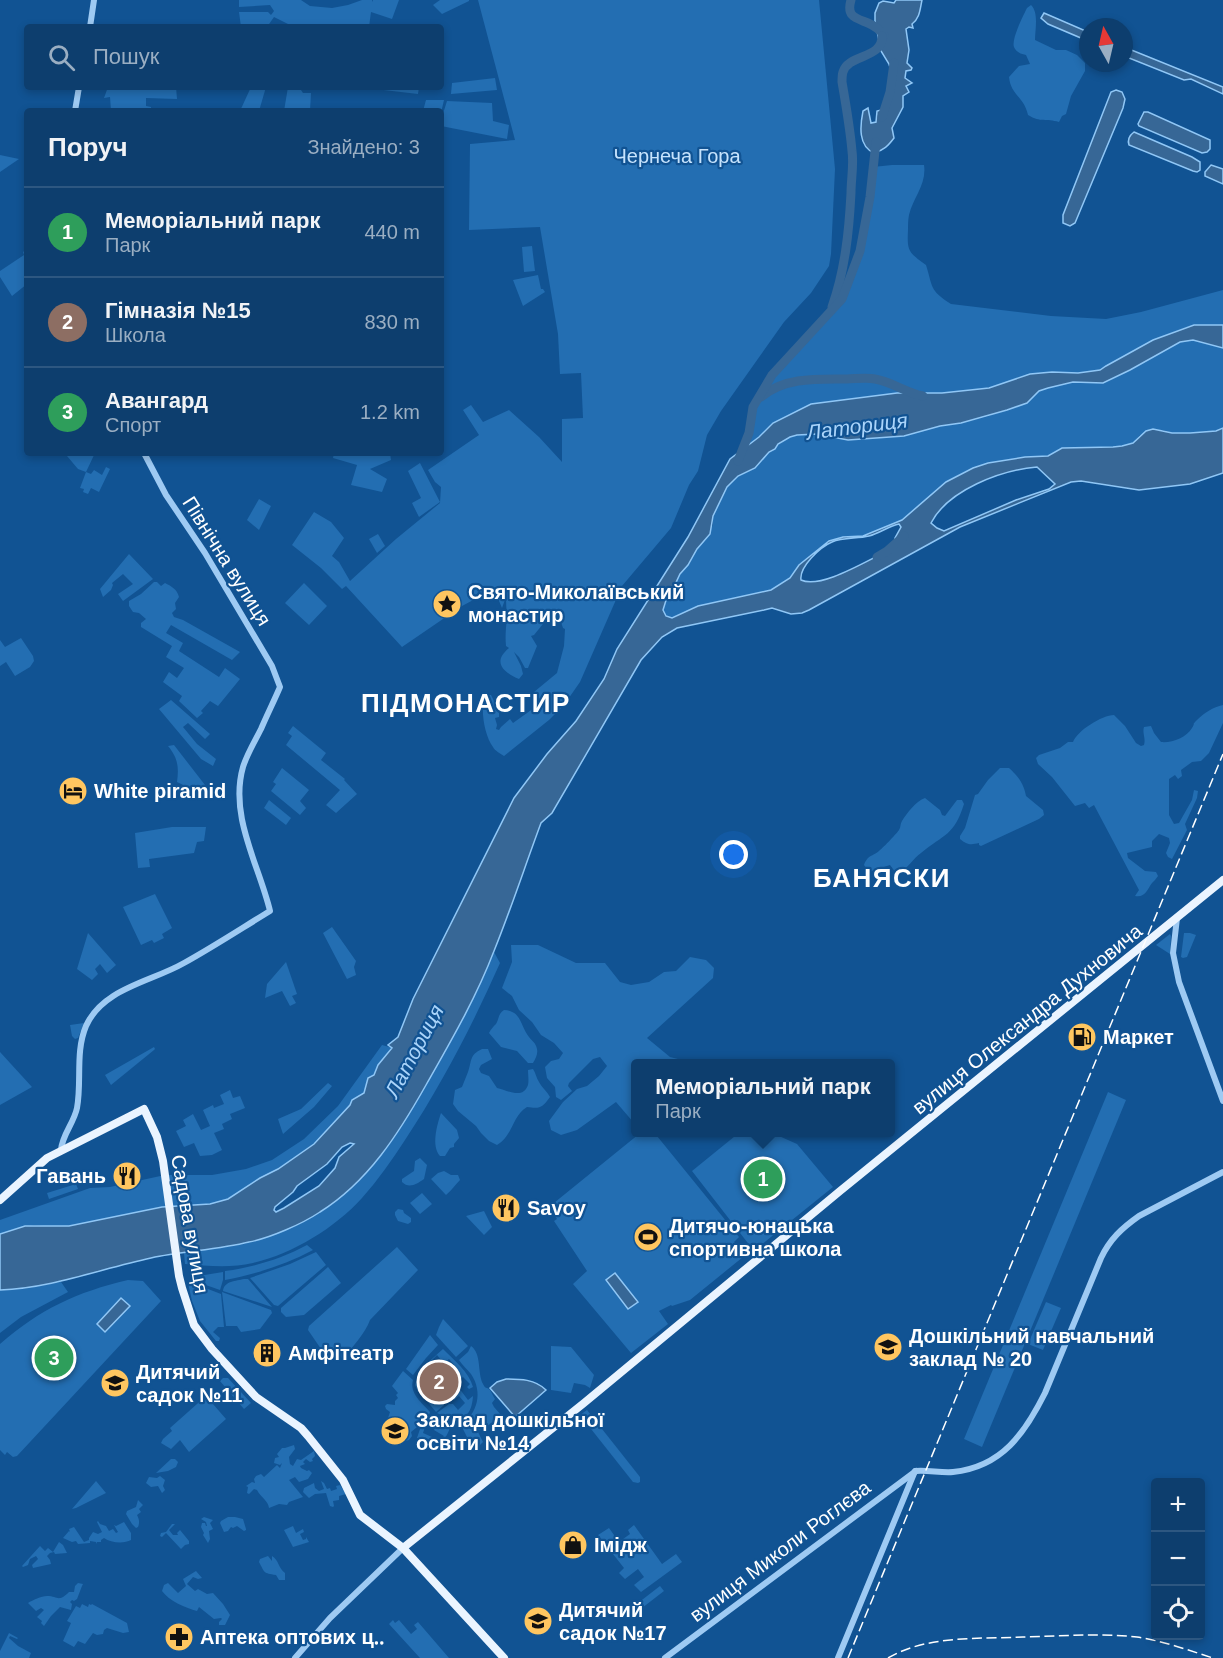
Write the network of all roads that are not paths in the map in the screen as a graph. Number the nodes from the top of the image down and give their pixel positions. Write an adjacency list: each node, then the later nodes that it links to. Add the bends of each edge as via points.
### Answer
1 (94, 0): 2 (street)
2 (90, 24)
3 (78, 90): 4 (street)
4 (76, 108)
5 (146, 456): 9 (street, Північна вулиця, via 272,666 280,687 244,765 239,791 247,840 270,911 184,964 128,988 100,1007 82,1036 76,1111)
6 (1223, 880): 7 (main road, вулиця Олександра Духновича)
7 (1177, 918): 8 (street, via 1173,953 1179,982); 13 (main road, вулиця Олександра Духновича)
8 (1223, 1101)
9 (61, 1150): 11 (main road, via 46,1158); 13 (main road, Садова вулиця, via 144,1109 163,1161 178,1271 194,1325 256,1397 308,1436 343,1480 360,1515)
10 (1223, 1172): 12 (street, via 1139,1216 1112,1239 1045,1393 1014,1443 997,1457 968,1469)
11 (0, 1200)
12 (916, 1471): 16 (street, вулиця Миколи Роглєва); 17 (street)
13 (402, 1548): 14 (street, вулиця Олександра Духновича); 15 (main road, Садова вулиця)
14 (295, 1658)
15 (504, 1658)
16 (665, 1658)
17 (838, 1658)

